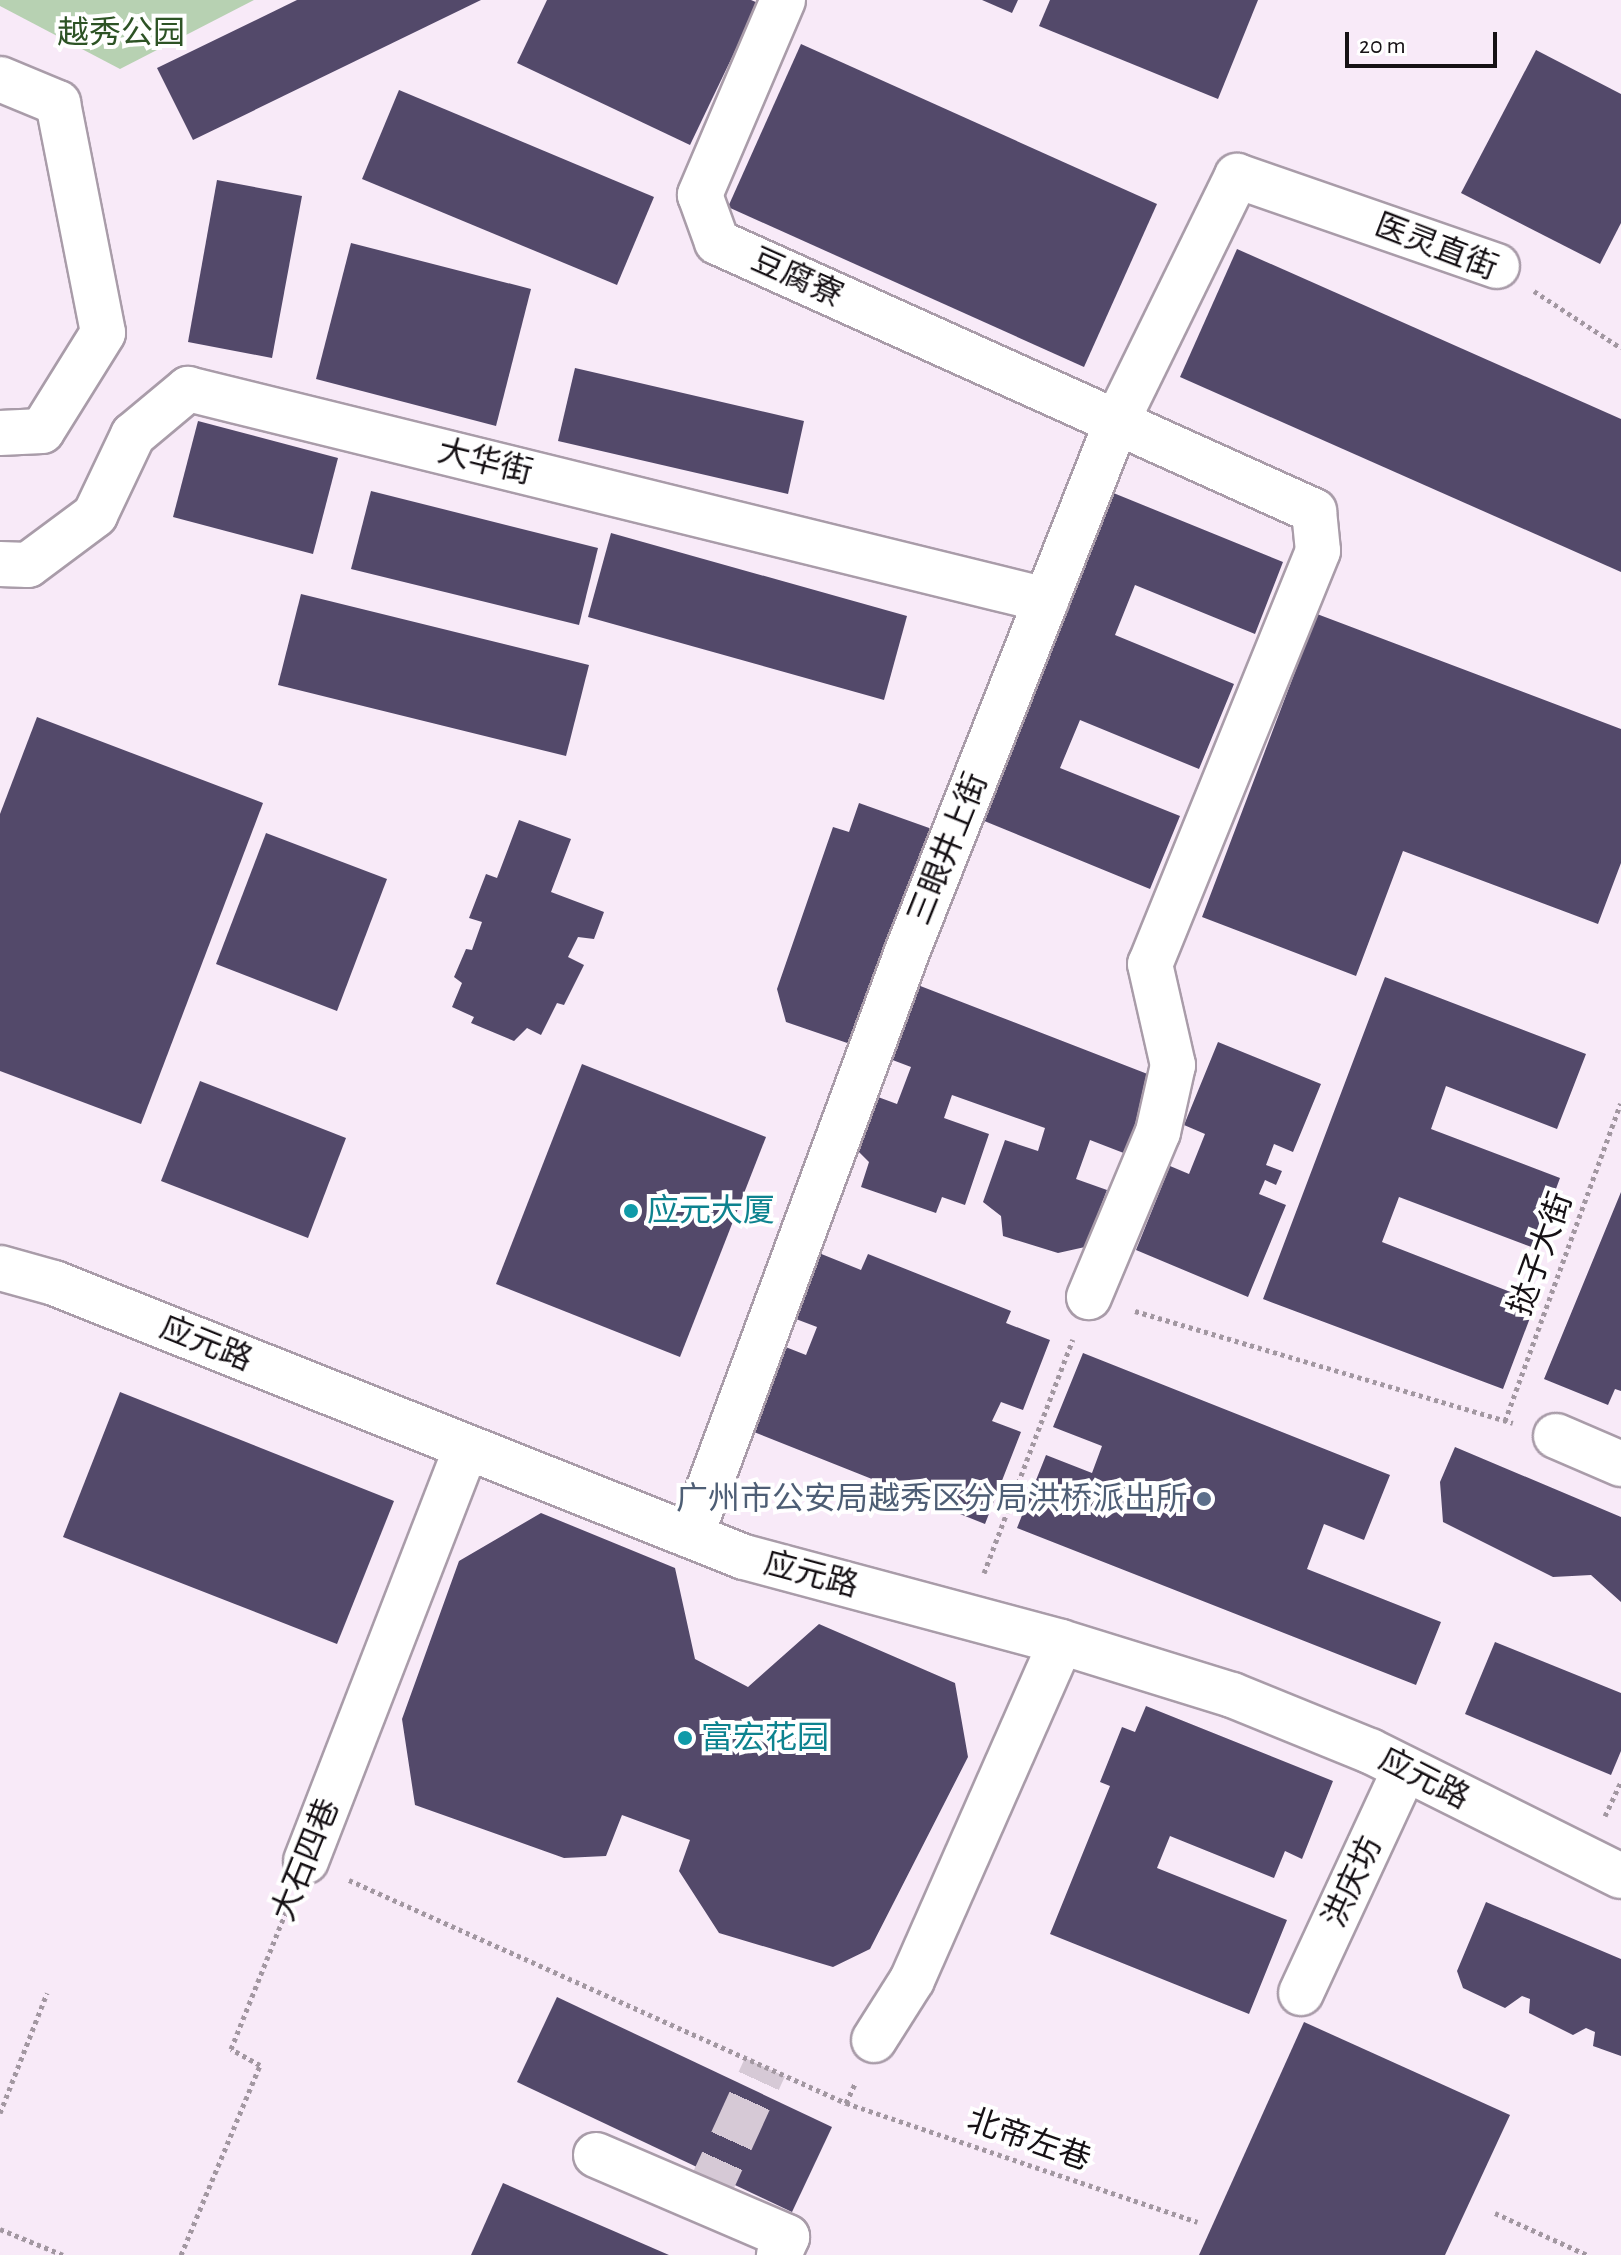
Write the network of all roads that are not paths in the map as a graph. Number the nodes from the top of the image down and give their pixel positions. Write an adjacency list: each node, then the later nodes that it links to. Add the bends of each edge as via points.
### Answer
1 (783, 0): 5 (street, 豆腐寮, via 700,195 717,242)
2 (0, 79): 6 (street, via 58,103 103,333 42,431)
3 (1237, 176): 4 (street, 医灵直街); 5 (street, 三眼井上街)
4 (1497, 266)
5 (1117, 421): 8 (street, 三眼井上街); 10 (street, 豆腐寮, via 1314,511 1318,551 1150,964 1173,1065 1158,1132)
6 (0, 433)
7 (0, 564): 8 (street, 大华街, via 28,565 95,515 133,435 188,389)
8 (1046, 600): 14 (street, 三眼井上街, via 907,952)
9 (0, 1268): 12 (street, 应元路, via 54,1283)
10 (1089, 1297)
11 (1556, 1436): 13 (street)
12 (466, 1448): 14 (street, 应元路); 17 (street, 大石四巷)
13 (1621, 1464)
14 (691, 1536): 15 (street, 应元路, via 744,1557)
15 (1061, 1642): 16 (street, 应元路, via 1232,1695 1370,1751); 20 (street, via 912,1980)
16 (1404, 1771): 18 (street, 应元路); 19 (street, 洪庆坊)
17 (306, 1861)
18 (1621, 1876)
19 (1301, 1993)
20 (874, 2040)
21 (596, 2155): 22 (street, via 787,2237)
22 (779, 2255)

